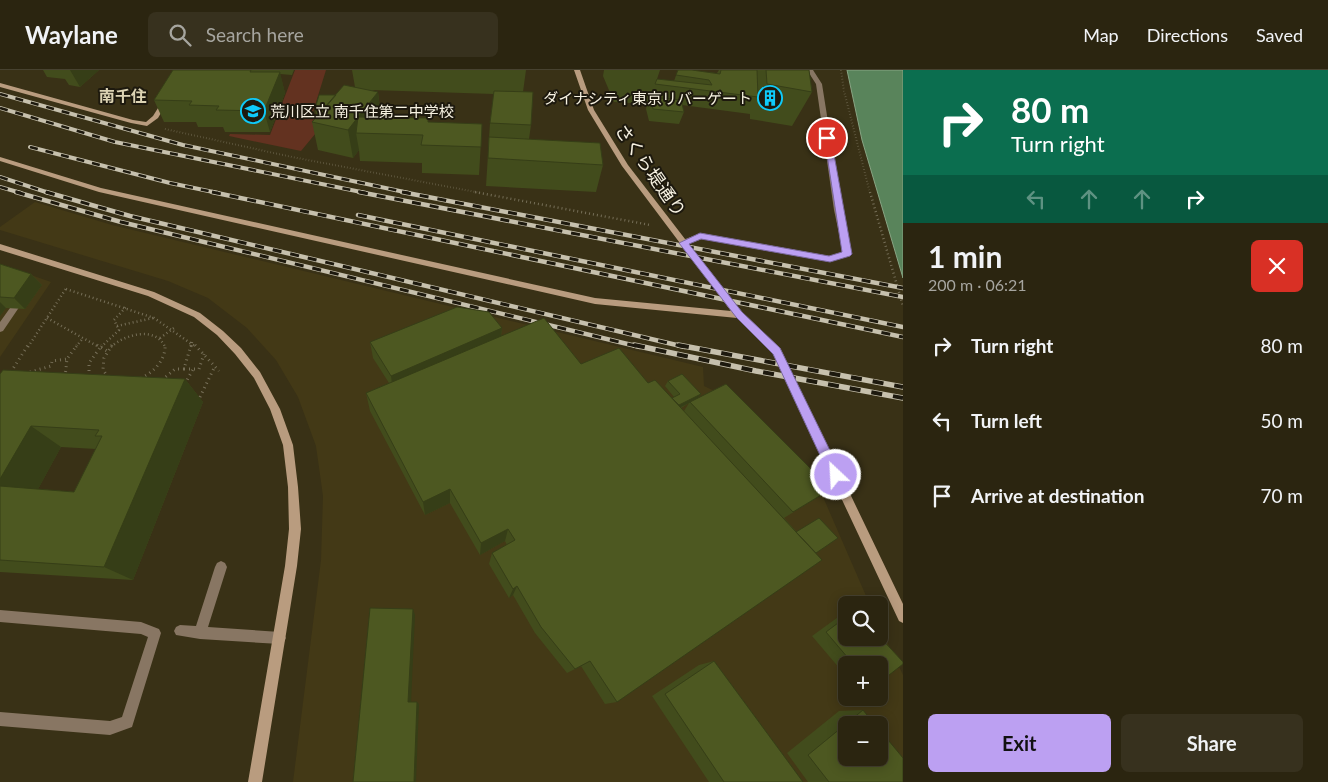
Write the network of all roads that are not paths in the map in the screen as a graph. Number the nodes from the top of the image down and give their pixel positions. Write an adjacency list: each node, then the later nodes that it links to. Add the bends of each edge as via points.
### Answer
1 (577, 70): 6 (street, さくら堤通り, via 591,110 625,166)
2 (810, 70): 6 (street, via 819,84 847,254 830,259 700,236)
3 (0, 86): 4 (street, via 147,124 156,118)
4 (170, 94)
5 (0, 159): 9 (street, via 126,196 595,301)
6 (683, 243): 9 (street, さくら堤通り)
7 (0, 247): 16 (street, via 174,303 197,315 220,333 257,374 288,445 293,487 292,566)
8 (0, 290): 10 (street, via 20,300)
9 (739, 315): 13 (street, さくら堤通り, via 777,351)
10 (0, 329)
11 (220, 567): 15 (street)
12 (0, 616): 17 (street, via 141,628 155,633 127,722 110,728)
13 (903, 616)
14 (180, 631): 15 (street)
15 (200, 633): 16 (street)
16 (280, 638): 18 (street)
17 (0, 719)
18 (255, 782)

